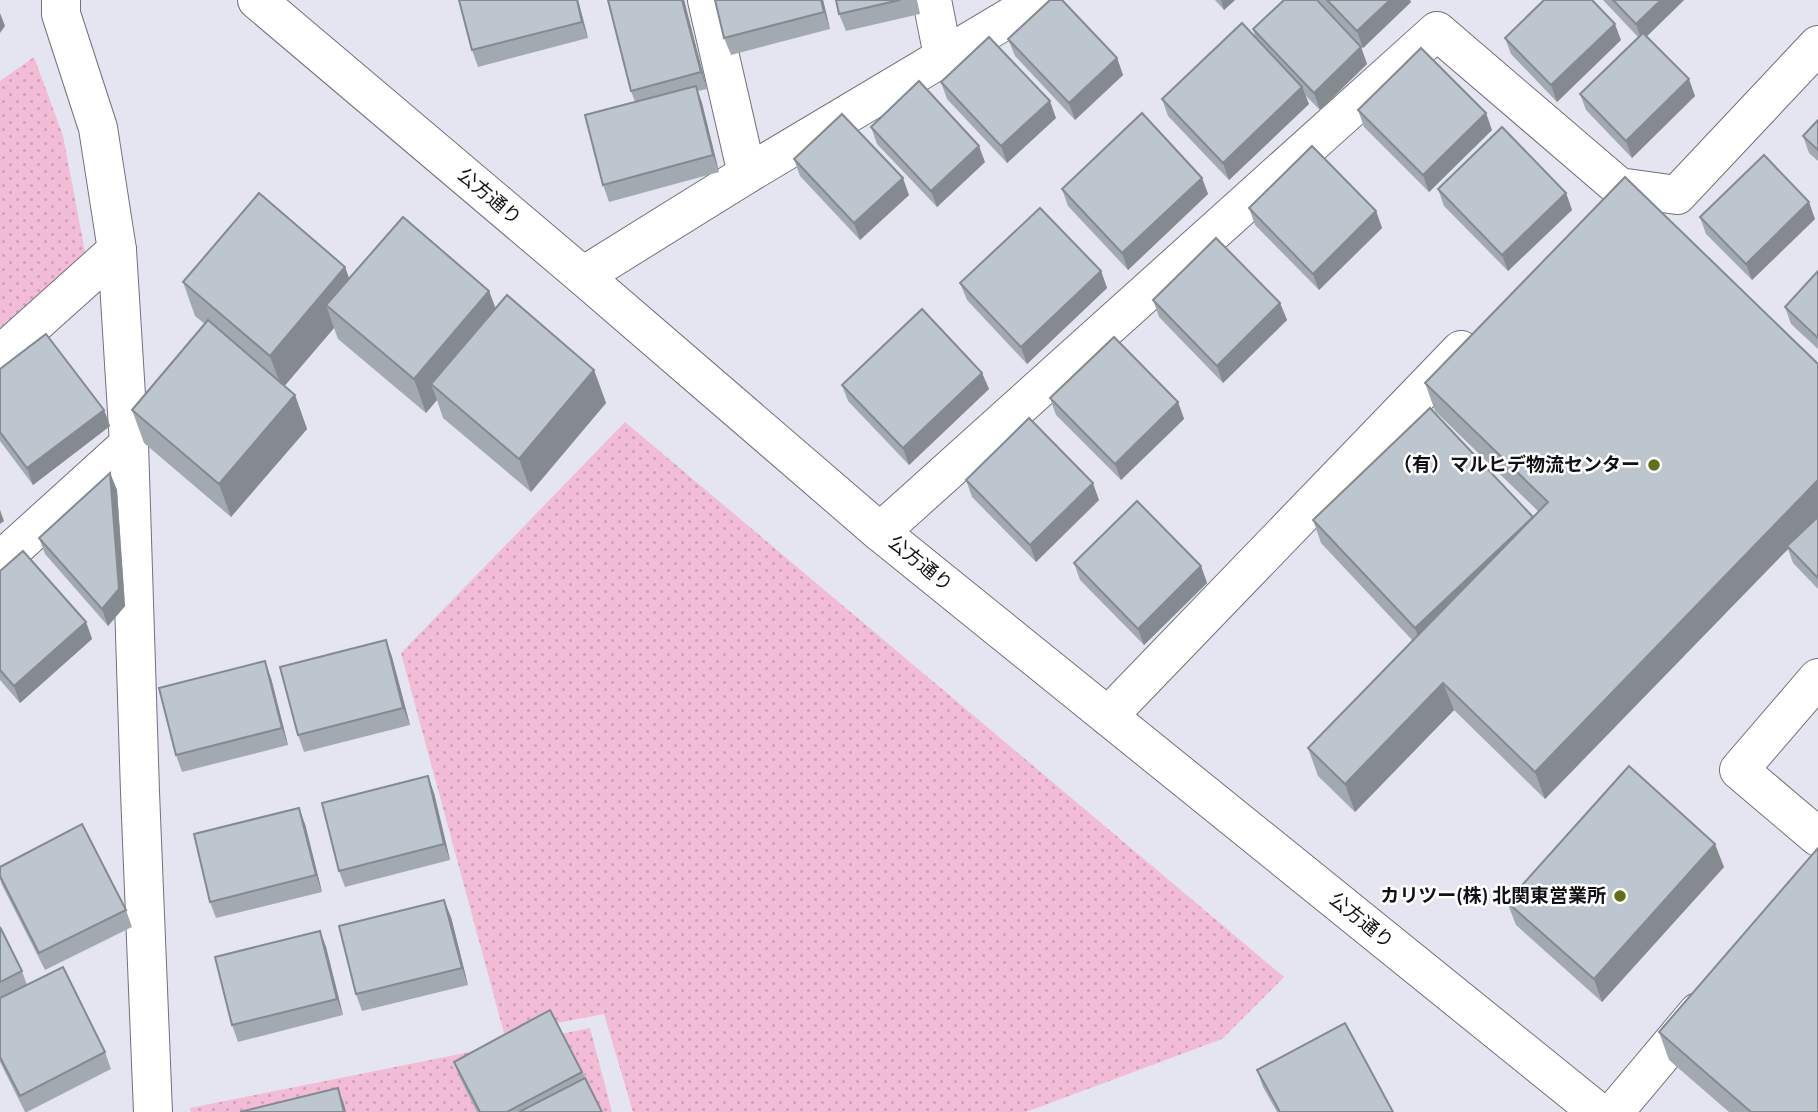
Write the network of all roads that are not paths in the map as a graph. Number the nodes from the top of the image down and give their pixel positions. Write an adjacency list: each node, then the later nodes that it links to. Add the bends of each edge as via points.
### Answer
1 (61, 0): 9 (street, via 61,14 98,128)
2 (257, 0): 10 (street, 公方通り)
3 (707, 0): 8 (street)
4 (932, 0): 7 (street)
5 (1039, 0): 7 (street)
6 (1818, 45): 14 (street, via 1677,195 1609,197 1437,31)
7 (943, 56): 8 (street)
8 (747, 174): 10 (street)
9 (117, 250): 12 (street); 13 (street)
10 (583, 276): 14 (street, 公方通り)
11 (1484, 326): 17 (street)
12 (0, 355)
13 (129, 444): 15 (street); 20 (street)
14 (880, 532): 17 (street, 公方通り)
15 (0, 561)
16 (1818, 678): 18 (street, via 1739,770)
17 (1108, 716): 21 (street, 公方通り)
18 (1818, 837)
19 (1723, 982): 22 (street)
20 (153, 1112)
21 (1598, 1112)
22 (1614, 1112)

